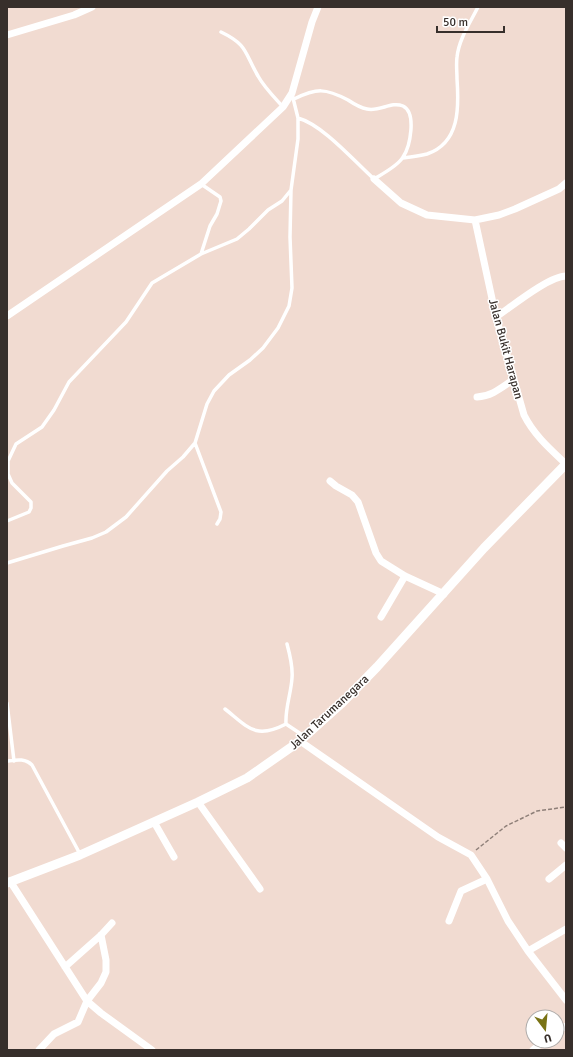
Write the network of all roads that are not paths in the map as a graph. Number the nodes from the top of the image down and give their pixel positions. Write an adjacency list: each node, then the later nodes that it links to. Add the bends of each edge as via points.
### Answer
1 (92, 7): 5 (street)
2 (318, 7): 6 (street)
3 (478, 7): 9 (lane, via 467,27 456,59 456,122 452,135 442,146 427,154)
4 (221, 32): 7 (lane, via 242,45 263,84)
5 (7, 35)
6 (293, 96): 7 (street); 8 (lane); 9 (lane, via 321,90 369,110 395,104 403,106 409,111 411,120)
7 (283, 107): 12 (street)
8 (298, 118): 10 (lane, via 310,122 321,130); 13 (lane, via 298,140)
9 (403, 158): 10 (lane)
10 (374, 179): 14 (street, via 401,203 420,213)
11 (566, 183): 14 (street, via 559,189 504,213)
12 (201, 184): 15 (lane, via 220,197 221,201); 17 (street)
13 (291, 190): 15 (lane, via 282,201 243,234); 21 (lane, via 290,306 263,348 229,375 214,391 207,404)
14 (475, 220): 18 (street, Jalan Bukit Harapan)
15 (201, 254): 24 (lane, via 152,283 126,322 69,382 42,427 16,444 8,461 8,474 12,483 29,498 32,508 29,512)
16 (566, 276): 18 (street, via 550,281)
17 (7, 316)
18 (496, 317): 19 (street, Jalan Bukit Harapan)
19 (513, 380): 20 (street, via 492,394); 22 (street, Jalan Bukit Harapan, via 530,426)
20 (477, 397)
21 (195, 443): 25 (lane, via 221,512); 26 (lane, via 126,517 106,532)
22 (566, 464): 28 (street, Jalan Tarumanegara, via 484,548)
23 (330, 480): 27 (street, via 358,502 379,560)
24 (7, 521)
25 (217, 524)
26 (7, 563)
27 (405, 576): 28 (street); 29 (street)
28 (444, 594): 34 (street, Jalan Tarumanegara, via 377,667)
29 (381, 617)
30 (287, 644): 33 (lane, via 292,676)
31 (7, 703): 36 (lane)
32 (225, 709): 33 (lane, via 254,730 265,732)
33 (286, 724): 34 (lane)
34 (303, 739): 37 (street, Jalan Tarumanegara, via 247,778); 42 (street, via 438,837 471,855)
35 (7, 761): 36 (lane)
36 (14, 761): 39 (lane, via 26,760 32,765)
37 (198, 802): 38 (street, Jalan Tarumanegara); 45 (street)
38 (154, 822): 39 (street, Jalan Tarumanegara); 40 (street)
39 (80, 855): 44 (street, Jalan Tarumanegara)
40 (174, 857)
41 (566, 865): 43 (street)
42 (487, 879): 46 (street, via 461,891); 50 (street, via 508,920)
43 (549, 879)
44 (8, 882): 51 (street)
45 (260, 889)
46 (449, 921)
47 (112, 923): 49 (street)
48 (566, 929): 50 (street)
49 (101, 935): 51 (street); 53 (street, via 106,972 101,984)
50 (528, 951): 52 (street)
51 (65, 967): 53 (street)
52 (566, 1000)
53 (88, 1001): 54 (street, via 78,1022 54,1034); 55 (street, via 100,1013)
54 (39, 1050)
55 (152, 1050)

